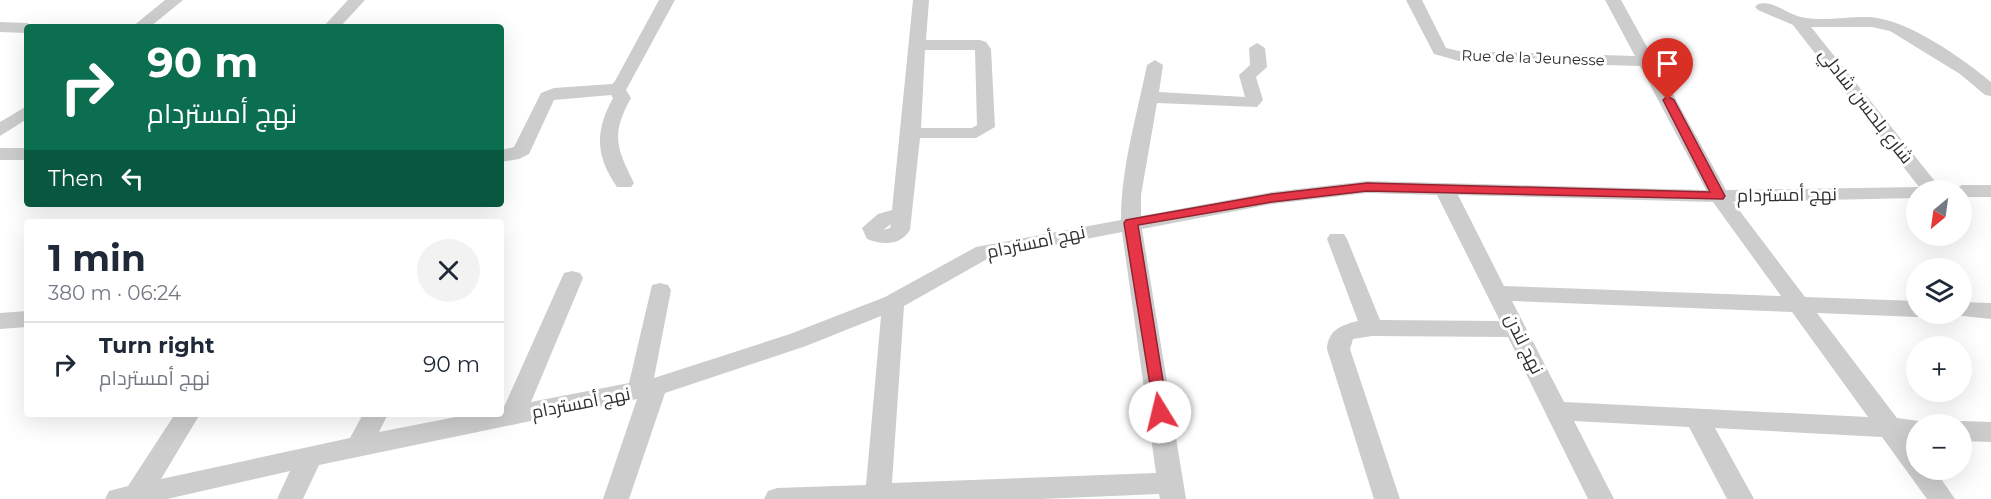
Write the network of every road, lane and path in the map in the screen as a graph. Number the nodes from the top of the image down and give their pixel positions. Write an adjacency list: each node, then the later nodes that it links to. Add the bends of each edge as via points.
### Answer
1 (175, 0): 9 (street)
2 (357, 0): 10 (street)
3 (667, 0): 17 (street)
4 (921, 0): 13 (street)
5 (1414, 0): 15 (street, Rue de la Jeunesse, via 1440,51 1459,56)
6 (1613, 0): 15 (street)
7 (1763, 7): 8 (street, شارع بلحسن شادلي)
8 (1799, 22): 18 (street, شارع بلحسن شادلي, via 1872,22 1896,28 1966,70); 26 (street, شارع بلحسن شادلي)
9 (144, 24)
10 (334, 24)
11 (0, 27): 12 (street)
12 (24, 28)
13 (919, 45): 22 (street); 22 (street, via 980,45 986,127 976,133)
14 (1257, 48): 19 (street, via 1259,68 1247,75 1254,100 1251,103)
15 (1648, 61): 32 (street)
16 (1155, 65): 19 (street)
17 (617, 89): 25 (street, via 554,93 547,97 522,150); 27 (street, via 622,98 611,118 608,142 610,157)
18 (1991, 91)
19 (1148, 97): 34 (street, via 1131,195)
20 (24, 113): 21 (street)
21 (0, 131)
22 (911, 133): 33 (street)
23 (0, 154): 24 (street)
24 (24, 154)
25 (504, 156)
26 (1924, 180)
27 (624, 183)
28 (1445, 190): 32 (street, نهج أمستردام); 34 (street, نهج أمستردام, via 1332,189); 38 (street, نهج لندن)
29 (1991, 190): 30 (street)
30 (1972, 191)
31 (1906, 192): 32 (street, نهج أمستردام)
32 (1719, 196): 40 (street)
33 (902, 215)
34 (1131, 223): 39 (street, نهج أمستردام, via 983,252); 62 (street)
35 (1337, 239): 46 (street)
36 (572, 278): 50 (street)
37 (660, 290): 48 (street)
38 (1499, 293): 40 (street); 47 (street, نهج لندن)
39 (893, 302): 48 (street, نهج أمستردام, via 798,340); 63 (street)
40 (1800, 305): 41 (street); 54 (street)
41 (1906, 309)
42 (1972, 310): 43 (street)
43 (1991, 311)
44 (24, 319): 45 (street)
45 (0, 321)
46 (1372, 328): 47 (street); 68 (street, via 1350,330 1338,348)
47 (1516, 329): 49 (street, نهج لندن)
48 (647, 389): 50 (street, نهج أمستردام); 67 (street)
49 (1556, 411): 53 (street); 69 (street, نهج لندن)
50 (513, 416): 58 (street, نهج أمستردام)
51 (186, 417): 64 (street)
52 (374, 417): 58 (street)
53 (1697, 418): 54 (street); 70 (street)
54 (1889, 428): 55 (street); 59 (street)
55 (1906, 429)
56 (1972, 431): 57 (street)
57 (1991, 432)
58 (358, 446): 60 (street, نهج أمستردام)
59 (1906, 450)
60 (310, 456): 64 (street, نهج أمستردام); 66 (street)
61 (1928, 480): 71 (street)
62 (1172, 491): 63 (street)
63 (878, 494): 65 (street)
64 (130, 498)
65 (786, 498)
66 (290, 499)
67 (616, 499)
68 (1387, 499)
69 (1601, 499)
70 (1741, 499)
71 (1942, 499)

